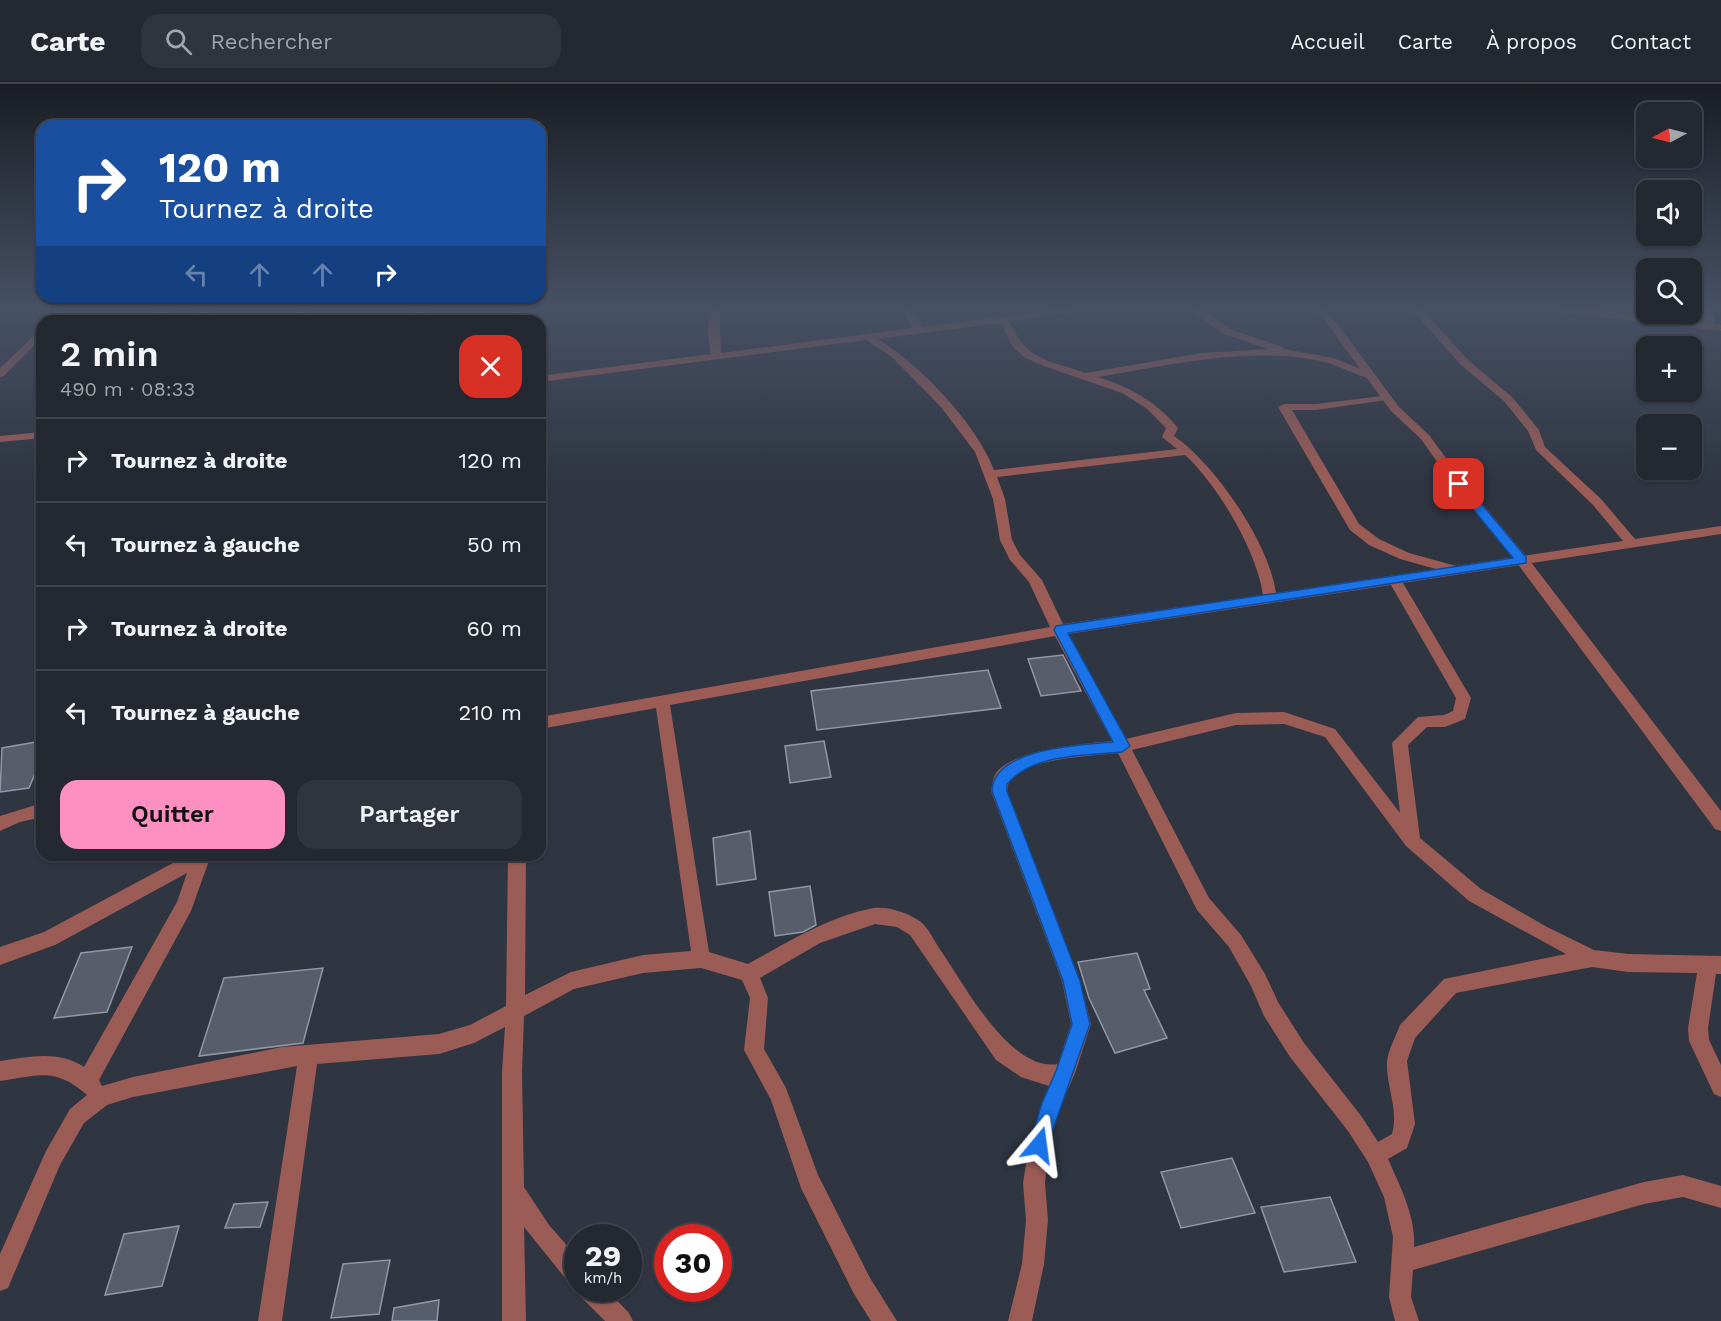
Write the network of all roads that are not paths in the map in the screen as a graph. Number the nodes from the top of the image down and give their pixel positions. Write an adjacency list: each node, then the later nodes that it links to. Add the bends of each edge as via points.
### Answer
1 (622, 368): 10 (street)
2 (908, 368): 15 (street, via 945,405 981,451)
3 (1058, 368): 8 (street)
4 (1131, 368): 8 (street)
5 (1350, 368): 9 (street)
6 (1363, 368): 9 (street)
7 (1471, 368): 17 (street, via 1508,399 1533,430 1540,448 1597,502)
8 (1084, 375): 14 (street, via 1147,402 1172,428 1168,437)
9 (1368, 375): 11 (street)
10 (546, 377)
11 (1386, 397): 18 (street, via 1425,437); 19 (street, via 1316,407 1284,407 1354,527 1374,542 1405,556)
12 (36, 436): 13 (street)
13 (0, 439)
14 (1186, 450): 15 (street); 21 (street, via 1231,505 1265,570 1271,586)
15 (991, 474): 22 (street, via 1006,540 1035,580)
16 (1721, 530): 17 (street)
17 (1632, 543): 18 (street)
18 (1522, 560): 19 (street); 28 (street)
19 (1459, 570): 20 (street)
20 (1394, 579): 21 (street); 29 (street, via 1464,698 1460,715 1445,721 1423,721 1400,743)
21 (1270, 598): 22 (street)
22 (1060, 630): 23 (street); 25 (street)
23 (662, 702): 24 (street); 35 (street)
24 (546, 722)
25 (1122, 746): 29 (street, via 1236,719 1284,717 1330,734); 41 (street, via 1047,755 1011,769 1000,782 999,791 1079,1010 1081,1024); 45 (street, via 1203,904 1235,942 1297,1050)
26 (36, 811): 27 (street)
27 (0, 824)
28 (1721, 824)
29 (1413, 842): 34 (street, via 1475,895)
30 (191, 861): 33 (street, via 49,939)
31 (200, 861): 42 (street, via 185,904)
32 (517, 861): 38 (street)
33 (0, 956)
34 (1592, 958): 36 (street, via 1628,963); 45 (street, via 1451,985 1407,1032 1397,1060 1405,1124 1400,1141)
35 (701, 959): 37 (street); 38 (street, via 643,964 570,981)
36 (1715, 964): 43 (street, via 1698,1028 1699,1041)
37 (749, 974): 41 (street, via 833,929 875,916 900,919 916,929 1003,1053 1028,1070 1046,1076); 55 (street, via 759,998 754,1050 759,1063 779,1095 809,1180 862,1286)
38 (515, 1010): 39 (street, via 474,1034 439,1044); 46 (street)
39 (308, 1055): 44 (street, via 133,1087); 52 (street)
40 (0, 1071): 42 (street, via 58,1065)
41 (1065, 1073): 56 (street, via 1039,1145 1034,1183 1037,1220 1033,1264)
42 (87, 1081): 44 (street)
43 (1721, 1087)
44 (101, 1097): 50 (street, via 77,1116 67,1132)
45 (1375, 1155): 49 (street, via 1394,1196 1404,1237)
46 (513, 1189): 48 (street, via 540,1233); 53 (street)
47 (1721, 1197): 49 (street, via 1683,1186 1644,1193)
48 (564, 1260)
49 (1401, 1262): 57 (street, via 1400,1297)
50 (0, 1280)
51 (602, 1302): 54 (street)
52 (270, 1321)
53 (514, 1321)
54 (621, 1321)
55 (885, 1321)
56 (1020, 1321)
57 (1407, 1321)

